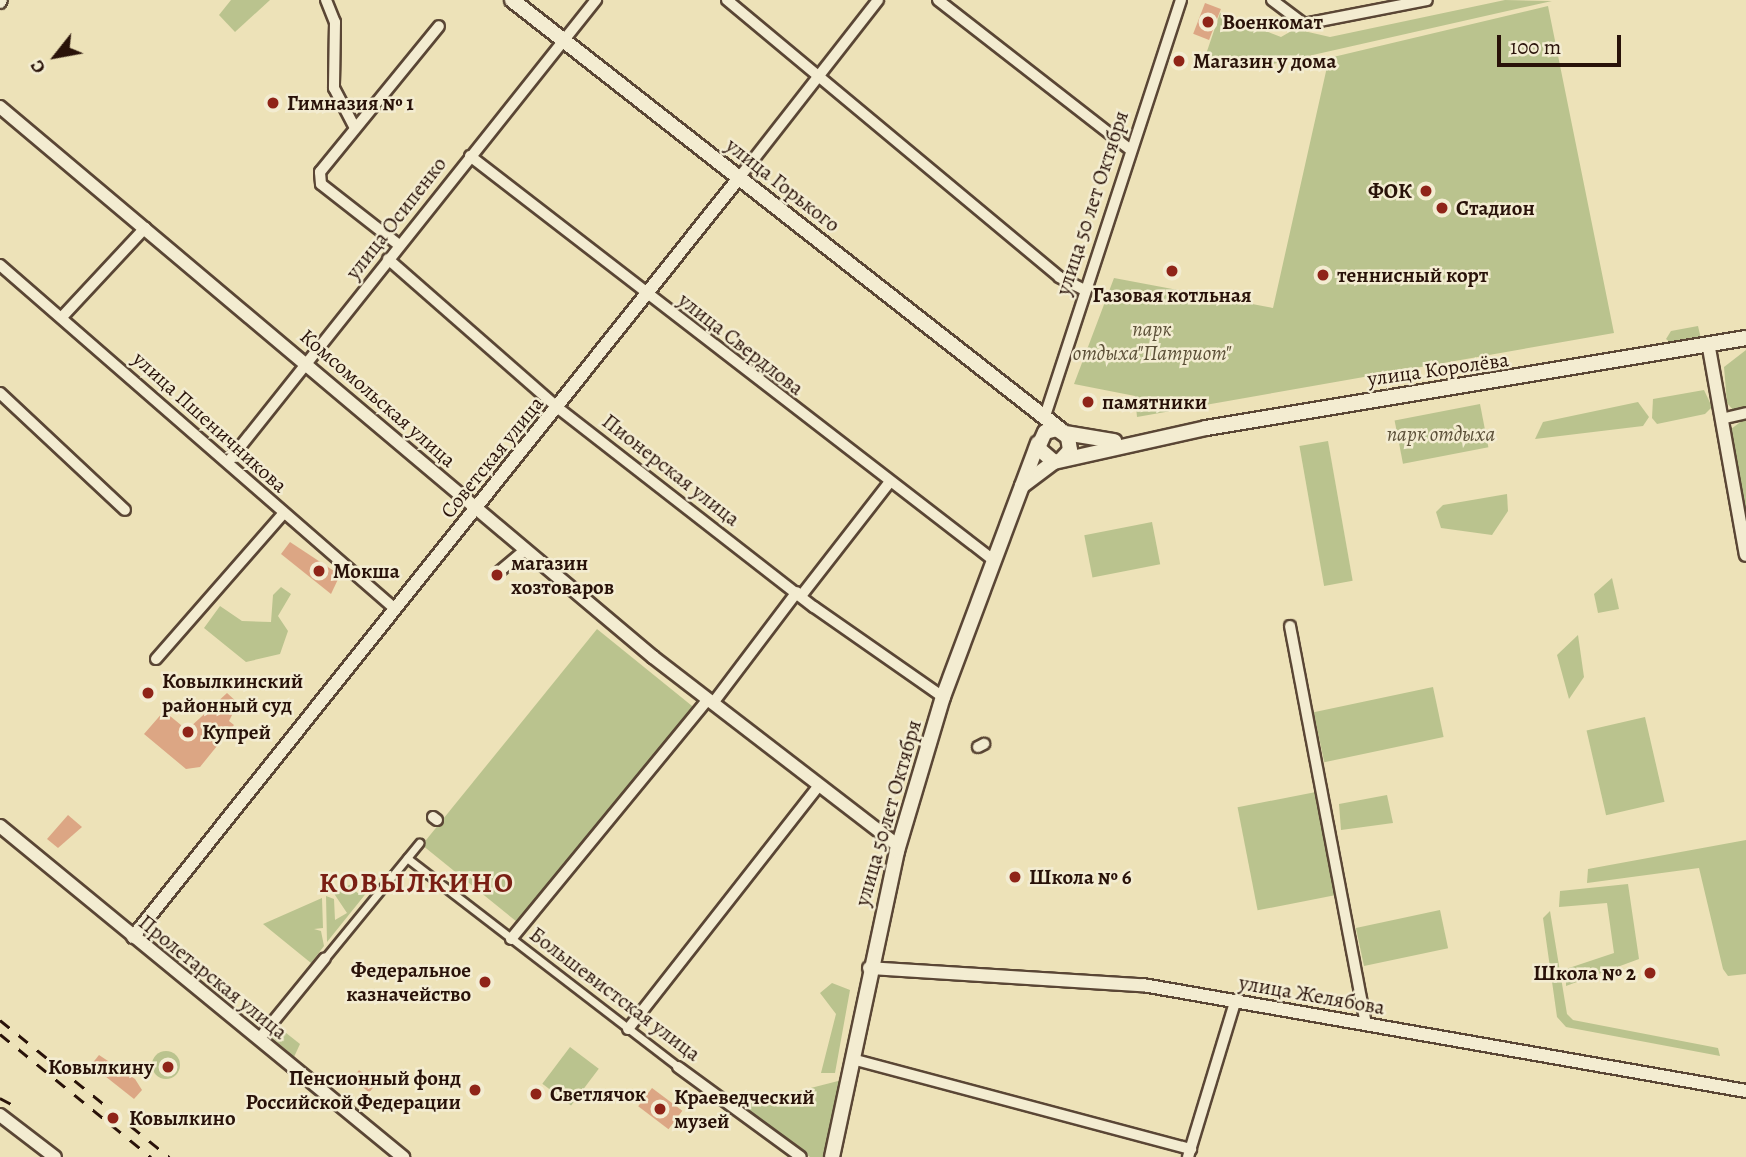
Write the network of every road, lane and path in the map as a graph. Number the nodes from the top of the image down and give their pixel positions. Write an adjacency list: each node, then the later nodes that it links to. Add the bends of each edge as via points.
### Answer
1 (326, 0): 14 (street, via 335,22 334,88)
2 (596, 0): 11 (street, улица Осипенко)
3 (727, 0): 12 (street)
4 (878, 0): 12 (street, Советская улица)
5 (938, 0): 15 (street)
6 (1181, 0): 15 (street, улица 50 лет Октября)
7 (1272, 0): 8 (street, via 1304,24)
8 (1427, 0)
9 (515, 1): 11 (main road, улица Горького)
10 (439, 26): 14 (street)
11 (564, 40): 16 (street, улица Осипенко); 17 (main road, улица Горького)
12 (821, 72): 17 (street, Советская улица); 22 (street, via 1059,277)
13 (0, 107): 18 (street, Комсомольская улица)
14 (355, 128): 19 (street, via 320,172 321,184)
15 (1130, 150): 22 (street, улица 50 лет Октября)
16 (470, 156): 19 (street, улица Осипенко); 23 (street, улица Свердлова)
17 (739, 178): 23 (street, Советская улица); 29 (main road, улица Горького)
18 (145, 228): 24 (street); 27 (street, Комсомольская улица)
19 (399, 245): 20 (street, улица Осипенко)
20 (388, 259): 27 (street, улица Осипенко); 30 (street, Пионерская улица)
21 (0, 265): 24 (street, улица Пшеничникова)
22 (1084, 290): 32 (street, улица 50 лет Октября)
23 (645, 295): 30 (street, Советская улица); 39 (street, улица Свердлова)
24 (62, 317): 38 (street, улица Пшеничникова)
25 (1746, 338): 26 (main road, улица Королёва)
26 (1709, 348): 33 (street); 36 (main road, улица Королёва)
27 (305, 363): 38 (street, улица Осипенко); 41 (street, Комсомольская улица)
28 (0, 393): 42 (street)
29 (1026, 406): 32 (main road, улица Горького); 35 (main road, улица Горького, via 1039,422)
30 (558, 408): 41 (street, Советская улица); 48 (street, Пионерская улица)
31 (1746, 413): 33 (street)
32 (1044, 419): 34 (main road, улица Горького)
33 (1721, 419): 45 (street)
34 (1063, 432): 35 (main road, via 1049,430); 36 (main road, улица Королёва); 37 (main road, via 1070,446)
35 (1039, 441): 37 (main road, via 1042,456); 40 (main road, улица 50 лет Октября)
36 (1136, 441): 37 (main road, улица Королёва)
37 (1058, 461): 40 (main road)
38 (228, 462): 43 (street, улица Пшеничникова)
39 (889, 483): 46 (street, улица Свердлова); 48 (street)
40 (1019, 489): 46 (main road, улица 50 лет Октября)
41 (476, 507): 44 (street, Комсомольская улица); 49 (street, Советская улица)
42 (125, 510)
43 (284, 513): 49 (street, улица Пшеничникова); 51 (street)
44 (525, 550): 47 (street); 53 (street, Комсомольская улица)
45 (1746, 555)
46 (992, 559): 52 (main road, улица 50 лет Октября)
47 (500, 571)
48 (799, 594): 52 (street, Пионерская улица); 53 (street)
49 (394, 608): 59 (street, Советская улица)
50 (1290, 626): 64 (street)
51 (156, 659)
52 (943, 697): 57 (main road, улица 50 лет Октября)
53 (711, 701): 54 (street, Комсомольская улица); 60 (street)
54 (818, 787): 57 (street, Комсомольская улица); 65 (street)
55 (0, 826): 59 (street, Пролетарская улица)
56 (419, 843): 58 (street)
57 (898, 846): 62 (main road, улица 50 лет Октября)
58 (407, 858): 60 (street, Большевистская улица); 61 (street)
59 (133, 937): 66 (street, Пролетарская улица)
60 (511, 939): 65 (street, Большевистская улица)
61 (325, 958): 66 (street)
62 (869, 968): 63 (street, улица Желябова, via 1041,974); 67 (main road, улица 50 лет Октября)
63 (1235, 1002): 64 (street, улица Желябова); 71 (street)
64 (1366, 1023): 69 (street, улица Желябова)
65 (628, 1029): 68 (street, Большевистская улица)
66 (259, 1039): 73 (street, Пролетарская улица)
67 (852, 1059): 71 (street); 75 (main road, улица 50 лет Октября)
68 (678, 1067): 74 (street, Большевистская улица)
69 (1746, 1091)
70 (0, 1115): 72 (street)
71 (1190, 1153)
72 (55, 1157)
73 (403, 1157)
74 (801, 1157)
75 (832, 1157)

